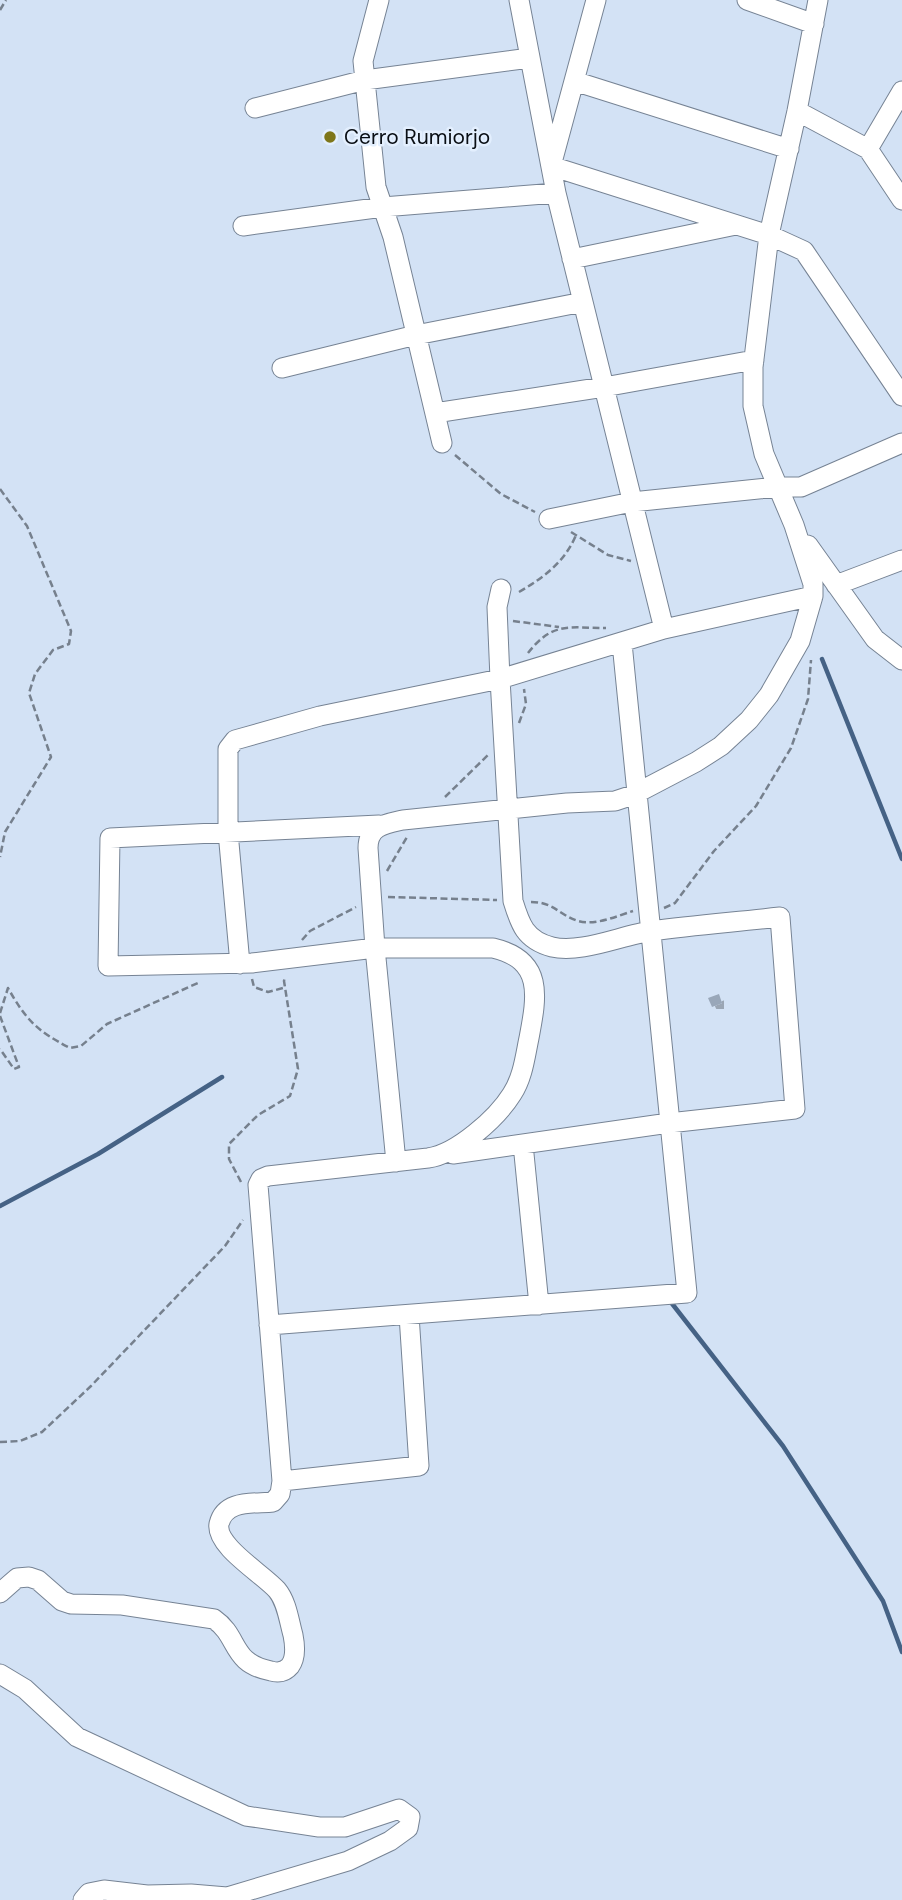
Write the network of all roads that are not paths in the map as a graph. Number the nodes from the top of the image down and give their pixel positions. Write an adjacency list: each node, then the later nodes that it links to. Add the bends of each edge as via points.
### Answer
1 (379, 0): 8 (street, via 363,61)
2 (519, 0): 7 (street)
3 (596, 0): 9 (street)
4 (747, 0): 6 (street)
5 (818, 0): 6 (street)
6 (814, 24): 12 (street)
7 (530, 58): 8 (street); 15 (street)
8 (366, 80): 11 (street); 18 (street, via 376,187)
9 (574, 81): 13 (street); 15 (street)
10 (902, 91): 14 (street)
11 (255, 108)
12 (797, 111): 13 (street); 14 (street)
13 (789, 149): 21 (street)
14 (868, 149): 17 (street)
15 (551, 166): 16 (street); 19 (street)
16 (556, 193): 18 (street); 22 (street)
17 (902, 200)
18 (383, 206): 20 (street); 24 (street)
19 (738, 225): 21 (street); 22 (street)
20 (243, 226)
21 (769, 235): 25 (street); 28 (street, via 803,251)
22 (572, 259): 23 (street)
23 (583, 302): 24 (street); 27 (street)
24 (416, 335): 26 (street); 29 (street)
25 (754, 360): 27 (street); 32 (street, via 753,406)
26 (282, 368)
27 (604, 387): 29 (street); 33 (street)
28 (902, 396)
29 (435, 413): 30 (street)
30 (442, 443)
31 (902, 443): 32 (street, via 801,487)
32 (777, 487): 33 (street); 35 (street)
33 (632, 502): 34 (street); 40 (street)
34 (549, 519)
35 (794, 525): 37 (street); 38 (street, via 811,572)
36 (902, 559): 37 (street)
37 (836, 585): 42 (street, via 875,639)
38 (813, 596): 40 (street); 44 (street, via 800,641 749,720 721,746)
39 (499, 604): 43 (street)
40 (664, 629): 41 (street)
41 (622, 643): 43 (street); 44 (street)
42 (902, 660)
43 (500, 679): 45 (street); 47 (street, via 320,716 235,740 228,750)
44 (638, 792): 45 (street, via 615,802); 48 (street)
45 (508, 810): 46 (street); 48 (street, via 513,901 520,926 532,938 551,947 571,949)
46 (379, 825): 47 (street); 49 (street, via 368,839)
47 (228, 832): 50 (street); 50 (street, via 110,838 108,966)
48 (650, 931): 51 (street); 51 (street, via 780,917 795,1109)
49 (375, 948): 50 (street); 53 (street, via 503,950 528,968 535,983 535,1011 524,1068 512,1095 466,1143); 54 (street)
50 (246, 963)
51 (669, 1123): 52 (street); 55 (street, via 687,1293)
52 (523, 1144): 53 (street); 55 (street)
53 (438, 1157): 54 (street)
54 (396, 1162): 57 (street, via 261,1179 257,1198)
55 (539, 1305): 56 (street)
56 (409, 1315): 57 (street); 58 (street, via 419,1466)
57 (269, 1325): 58 (street)
58 (282, 1481): 59 (street, via 273,1502 232,1506 223,1514 219,1534 279,1592 294,1640 295,1653 288,1669 258,1668 244,1660 214,1619 122,1605 71,1604 29,1577 17,1578)
59 (0, 1592)
60 (0, 1674): 61 (street, via 25,1689 77,1737 246,1816 319,1827 345,1827 399,1809 410,1817 408,1828 400,1834 348,1861 228,1897 104,1890 89,1893)
61 (83, 1900)

